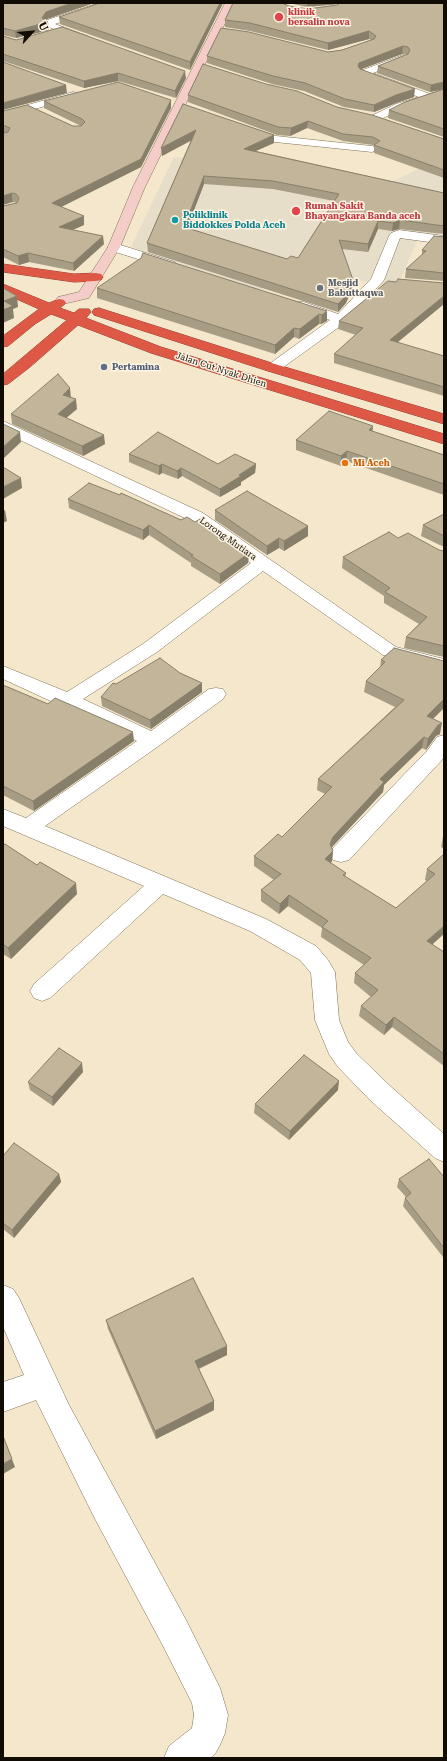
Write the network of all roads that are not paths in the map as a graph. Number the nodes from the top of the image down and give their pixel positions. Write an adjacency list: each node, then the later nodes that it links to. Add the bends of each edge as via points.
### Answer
1 (108, 3): 3 (street, via 50,22 49,25)
2 (230, 3): 4 (main road)
3 (63, 30): 6 (street); 7 (street)
4 (217, 30): 5 (street); 9 (main road)
5 (230, 32)
6 (50, 34)
7 (99, 43)
8 (403, 58): 13 (street, via 364,73)
9 (198, 65): 10 (street); 15 (main road, via 189,75)
10 (211, 69)
11 (68, 88): 16 (street, via 83,93)
12 (444, 93): 13 (street)
13 (428, 97): 20 (street)
14 (167, 100): 15 (street)
15 (184, 106): 25 (main road, via 139,187)
16 (30, 108): 17 (street); 18 (street)
17 (44, 114)
18 (3, 115)
19 (361, 116): 20 (street)
20 (375, 118): 21 (street)
21 (387, 123)
22 (233, 124): 23 (street, via 275,139)
23 (372, 150)
24 (444, 240): 30 (street, via 399,234 395,236)
25 (114, 247): 27 (street); 29 (main road)
26 (3, 268): 29 (highway, via 74,278)
27 (182, 269)
28 (3, 273): 32 (highway)
29 (96, 278): 36 (main road)
30 (377, 280): 31 (street); 40 (street)
31 (392, 282)
32 (30, 285)
33 (3, 288): 38 (highway, Jalan Cut Nyak Dhien)
34 (50, 294): 35 (highway, Jalan Cut Nyak Dhien)
35 (63, 300): 36 (highway, Jalan Cut Nyak Dhien); 38 (highway)
36 (86, 302): 39 (highway); 42 (highway, Jalan Cut Nyak Dhien)
37 (288, 302): 40 (street)
38 (48, 308): 39 (highway, Jalan Cut Nyak Dhien); 41 (highway)
39 (76, 319): 43 (highway); 46 (highway, Jalan Cut Nyak Dhien, via 156,350)
40 (341, 319): 42 (street)
41 (3, 344)
42 (273, 368): 44 (highway, Jalan Cut Nyak Dhien)
43 (3, 381)
44 (444, 419)
45 (3, 426): 47 (street, Lorong Mutiara, via 197,517)
46 (444, 439)
47 (262, 563): 48 (street, Lorong Mutiara, via 390,651); 51 (street, via 150,648)
48 (444, 665)
49 (3, 672): 51 (street)
50 (216, 694): 52 (street)
51 (68, 700): 52 (street)
52 (153, 740): 55 (street)
53 (444, 742): 56 (street, via 434,756)
54 (3, 817): 55 (street)
55 (28, 827): 57 (street)
56 (341, 854)
57 (160, 884): 58 (street); 59 (street, via 258,926 308,953 323,972 327,1020 338,1047 347,1060 380,1093)
58 (42, 991)
59 (444, 1150)
60 (3, 1299): 61 (street)
61 (43, 1383): 62 (street); 63 (street, via 104,1506 174,1632 208,1700 211,1715 208,1733 203,1742)
62 (3, 1397)
63 (181, 1758)

